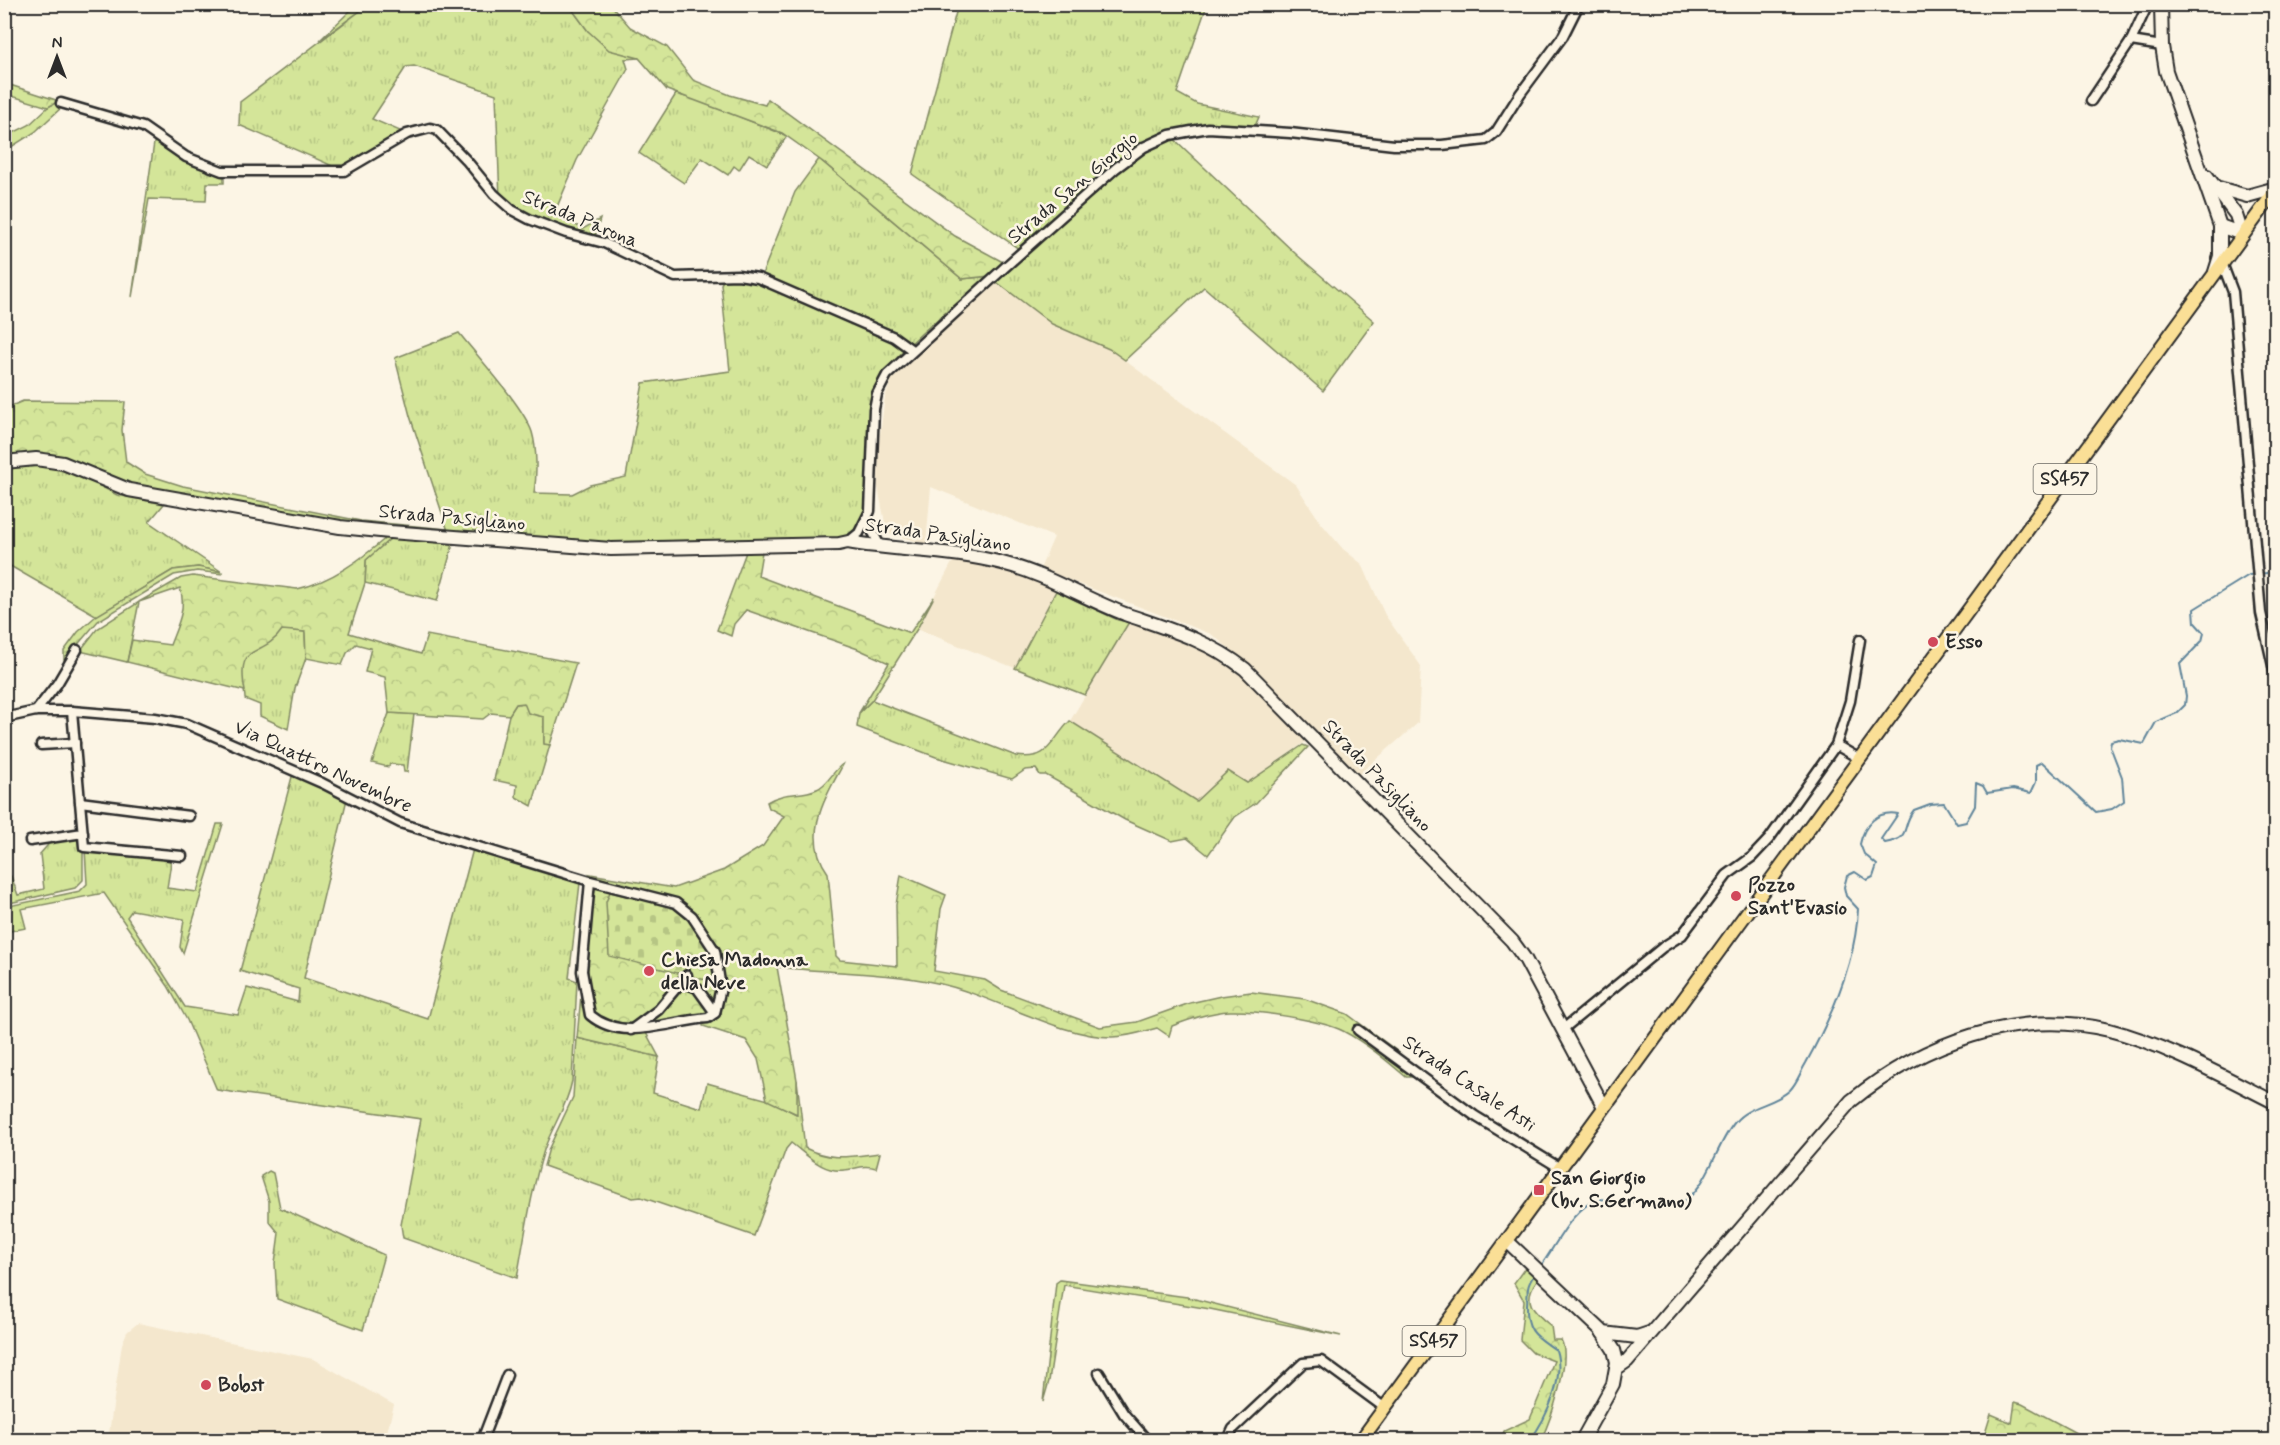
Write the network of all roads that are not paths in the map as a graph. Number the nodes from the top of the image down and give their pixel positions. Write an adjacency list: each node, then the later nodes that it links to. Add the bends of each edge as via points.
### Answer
1 (1579, 4): 15 (street, Strada San Giorgio, via 1563,36 1496,132 1486,140 1394,145 1208,128 1170,135 1144,147 1116,168)
2 (2148, 4): 4 (street)
3 (2160, 4): 5 (street)
4 (2131, 41): 5 (street); 6 (street)
5 (2162, 46): 8 (street, via 2166,71)
6 (2091, 101)
7 (61, 103): 15 (street, Strada Parona, via 143,127 186,157 222,171 344,171 407,134 437,130 494,194 529,219 604,243 675,277 758,278 894,337)
8 (2200, 165): 9 (street); 11 (street)
9 (2215, 187): 10 (street, via 2247,196); 12 (street, via 2236,215)
10 (2276, 189): 12 (main road, SS457)
11 (2220, 226): 12 (street); 14 (street, via 2220,256)
12 (2242, 234): 13 (main road, SS457)
13 (2222, 262): 14 (main road, SS457); 22 (street, via 2233,292 2261,614)
14 (2214, 274): 29 (main road, SS457)
15 (912, 350): 17 (street, Strada San Giorgio, via 887,375 877,394)
16 (4, 462): 18 (street, Strada Pasigliano, via 56,462 129,490 340,527 390,532 610,549)
17 (867, 521): 18 (street); 19 (street)
18 (848, 542): 19 (street, Strada Pasigliano)
19 (879, 544): 39 (street, Strada Pasigliano, via 976,557 1024,569 1124,613 1187,634 1226,654 1262,685 1500,928 1525,959)
20 (1860, 640): 27 (street, via 1850,701)
21 (77, 650): 23 (street)
22 (2276, 679)
23 (36, 711): 24 (street, Via Quattro Novembre); 25 (street, Via Quattro Novembre)
24 (72, 711): 26 (street); 35 (street, Via Quattro Novembre, via 187,724 311,778 400,823)
25 (4, 717)
26 (75, 743): 28 (street); 30 (street)
27 (1836, 744): 29 (street); 39 (street, via 1769,839 1727,875 1682,935)
28 (41, 745)
29 (1860, 759): 41 (main road, SS457)
30 (80, 802): 31 (street); 32 (street)
31 (189, 816)
32 (83, 833): 33 (street); 34 (street, via 84,847)
33 (30, 841)
34 (182, 856)
35 (590, 881): 36 (street, Via Quattro Novembre, via 676,903 693,916 715,951 720,988); 37 (street, via 582,971 587,1008 590,1015 605,1025)
36 (715, 1013): 37 (street, via 708,1018); 37 (street, via 685,978 658,1010)
37 (632, 1030)
38 (1358, 1030): 42 (street, Strada Casale Asti, via 1475,1116)
39 (1562, 1030): 41 (street, Strada Pasigliano)
40 (2276, 1103): 45 (street, via 2172,1053 2110,1030 2072,1024 2030,1026 1995,1029 1953,1041 1896,1069 1851,1101)
41 (1604, 1107): 42 (main road, SS457)
42 (1560, 1168): 43 (main road, SS457)
43 (1507, 1241): 44 (street); 49 (main road, SS457)
44 (1603, 1333): 45 (street, via 1636,1337); 46 (street, via 1614,1350)
45 (1649, 1334): 46 (street)
46 (1617, 1368): 54 (street, via 1614,1384)
47 (1099, 1372): 51 (street, via 1124,1414)
48 (507, 1375): 50 (street)
49 (1385, 1408): 52 (street, via 1321,1361 1303,1363 1233,1429); 53 (main road, SS457)
50 (482, 1440)
51 (1147, 1440)
52 (1228, 1440)
53 (1361, 1440)
54 (1582, 1440)

